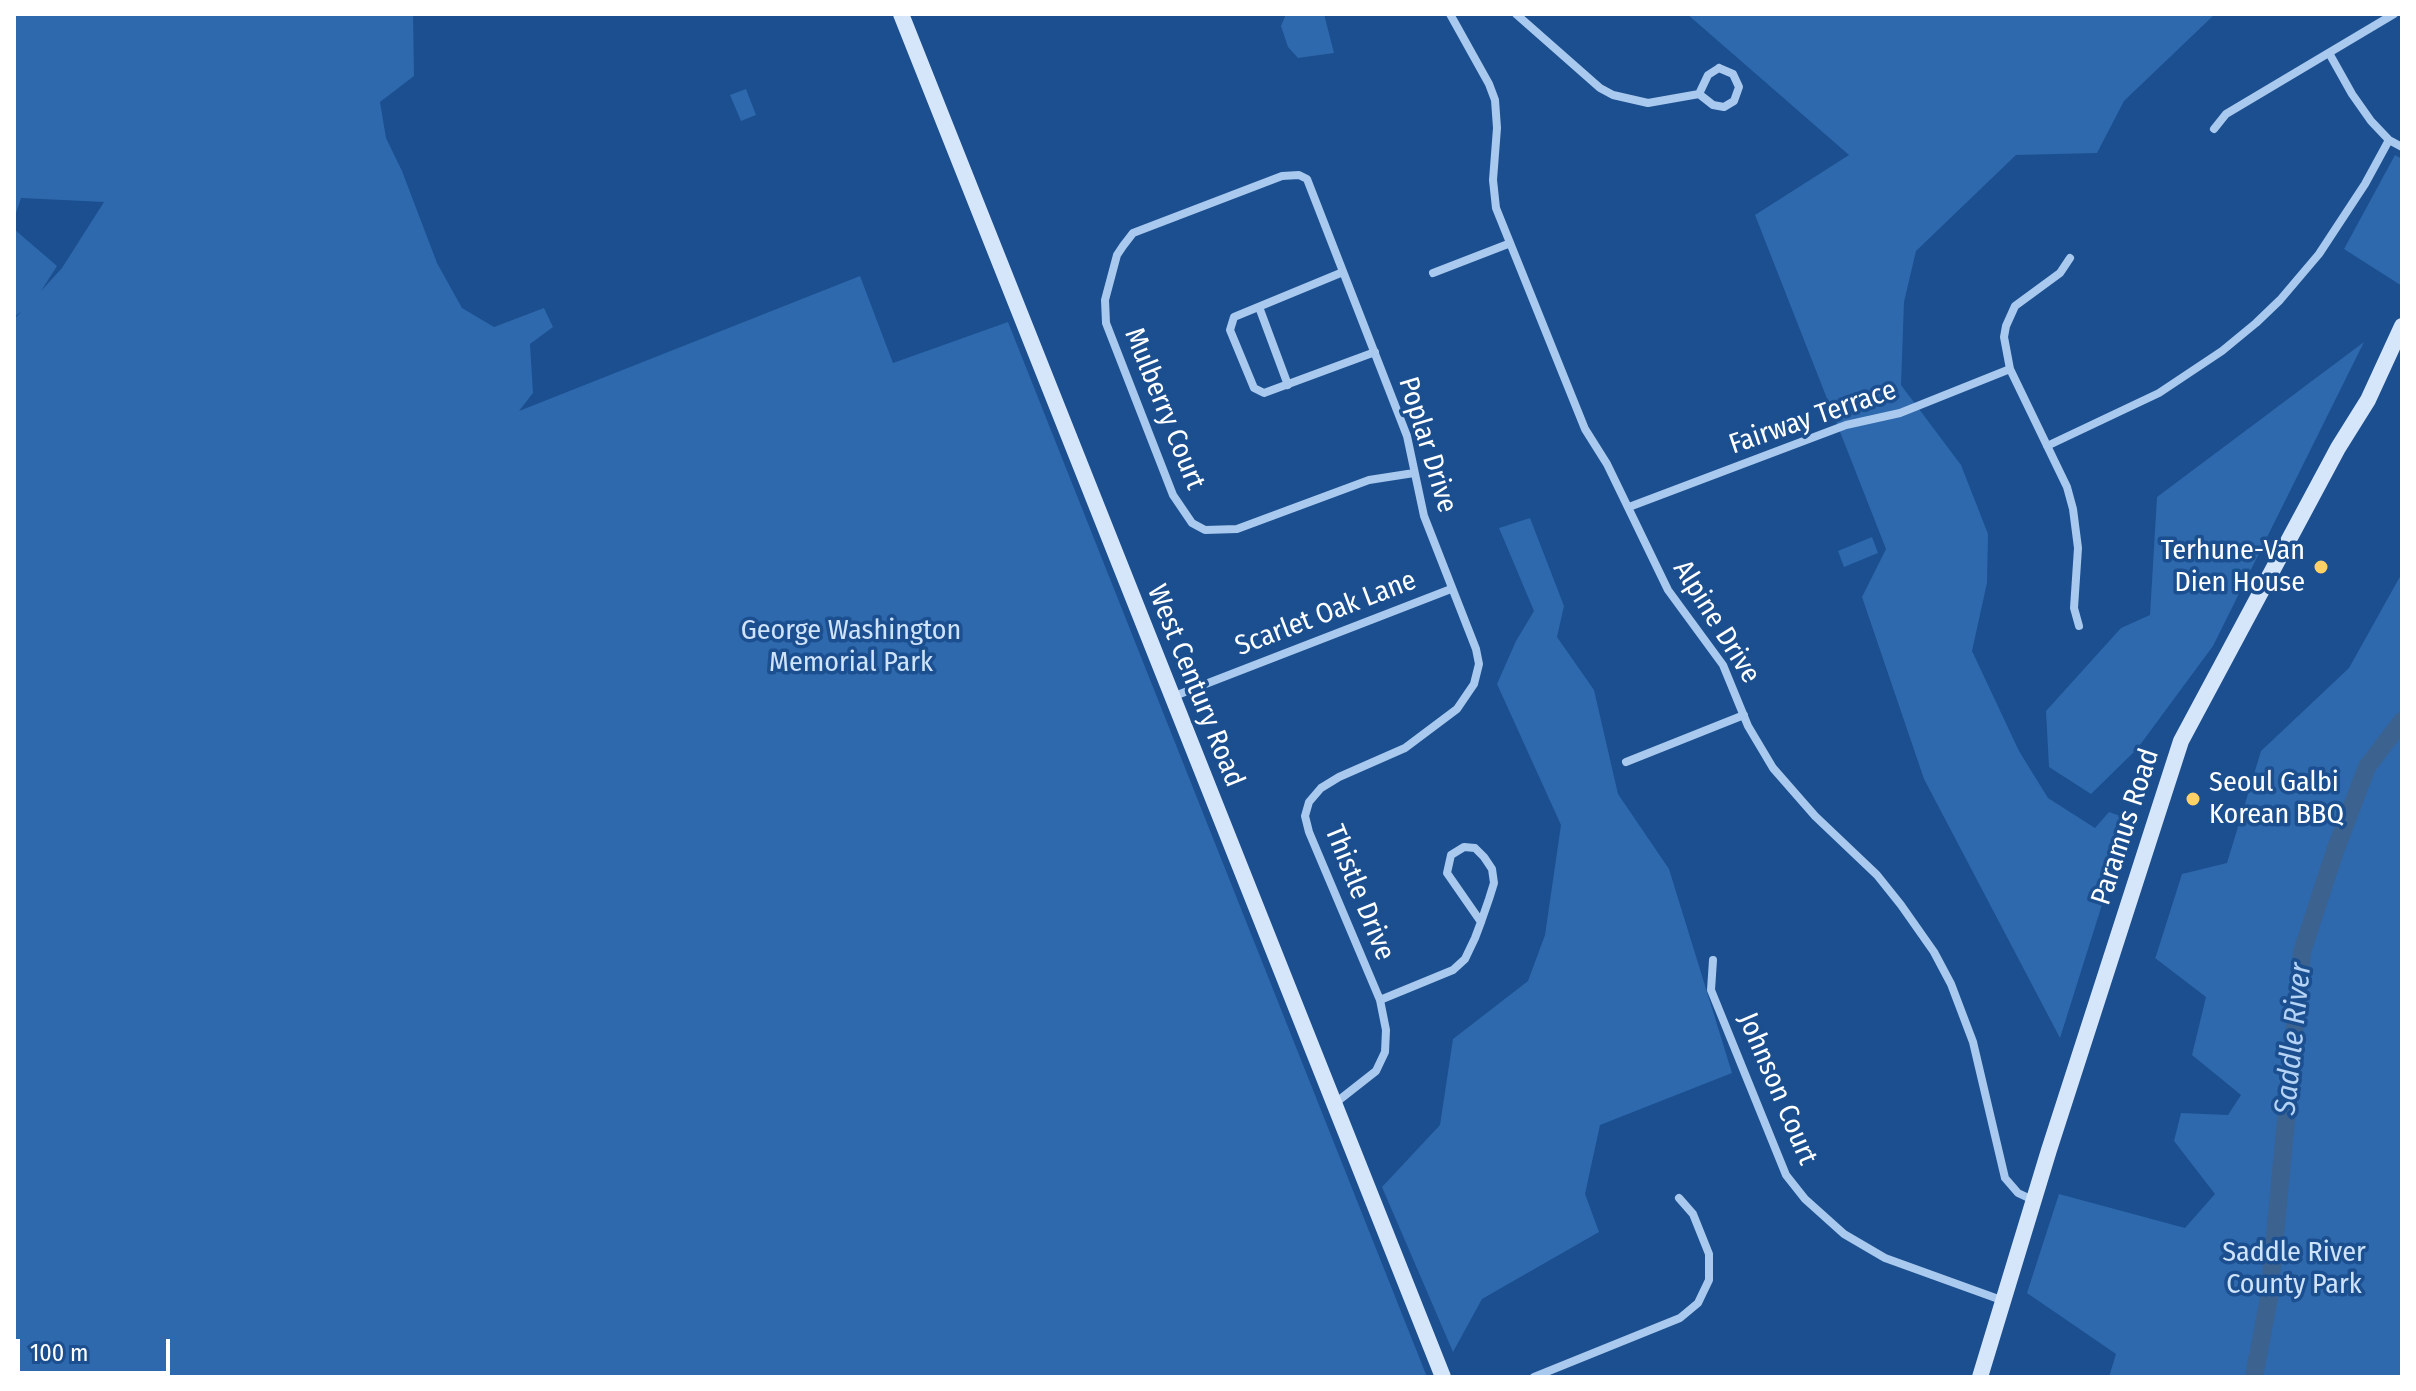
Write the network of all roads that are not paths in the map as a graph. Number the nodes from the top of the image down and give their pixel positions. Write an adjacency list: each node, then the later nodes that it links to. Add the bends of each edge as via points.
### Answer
1 (901, 14): 25 (main road, West Century Road)
2 (1450, 14): 11 (street, Alpine Drive, via 1495,100 1493,194)
3 (1516, 14): 6 (street, via 1613,95 1648,103)
4 (2394, 14): 5 (street)
5 (2329, 53): 7 (street, via 2226,114); 8 (street, via 2352,94)
6 (1699, 94): 6 (street, via 1724,107 1734,101 1738,80 1725,70 1714,70)
7 (2214, 129)
8 (2389, 140): 9 (street); 20 (street, via 2319,254 2256,323 2159,393)
9 (2402, 147)
10 (1275, 180): 13 (street, Poplar Drive, via 1291,174 1307,179); 21 (street, Mulberry Court, via 1133,233 1117,255 1105,300 1106,323 1173,495 1192,523 1222,531 1369,480)
11 (1508, 244): 14 (street); 22 (street, Alpine Drive, via 1585,429)
12 (2070, 258): 18 (street, via 2060,273 2009,315 2004,337)
13 (1343, 272): 15 (street); 17 (street, Poplar Drive)
14 (1433, 273)
15 (1259, 307): 19 (street); 19 (street, via 1234,317 1230,330 1254,388 1264,393)
16 (2399, 337): 34 (main road, Paramus Road, via 2181,741)
17 (1375, 352): 19 (street); 21 (street, Poplar Drive, via 1407,436)
18 (2010, 369): 20 (street); 22 (street, Fairway Terrace)
19 (1288, 385)
20 (2047, 446): 24 (street, via 2073,509 2078,548 2074,608)
21 (1414, 473): 23 (street, Poplar Drive)
22 (1629, 507): 27 (street, Alpine Drive, via 1668,590 1723,665)
23 (1451, 589): 25 (street, Scarlet Oak Lane); 26 (street, Poplar Drive, via 1479,664 1474,684)
24 (2079, 626)
25 (1172, 697): 32 (main road, West Century Road)
26 (1457, 709): 31 (street, Thistle Drive, via 1405,748 1321,788 1305,816)
27 (1744, 715): 28 (street); 34 (street, Alpine Drive, via 1791,790 1877,875 1934,952 1973,1042 2005,1178 2018,1193)
28 (1626, 762)
29 (1481, 922): 29 (street, via 1494,883 1492,869 1475,848 1464,847 1451,855 1447,873); 31 (street, via 1465,959 1453,970)
30 (1713, 960): 35 (street, Johnson Court, via 1711,990 1786,1175 1805,1199 1844,1234 1885,1258)
31 (1380, 1000): 32 (street, Thistle Drive, via 1387,1042 1382,1062)
32 (1334, 1104): 36 (main road, West Century Road)
33 (1679, 1198): 37 (street, via 1693,1214 1709,1254 1709,1280 1698,1303 1680,1318)
34 (2036, 1201): 35 (main road, Paramus Road)
35 (2004, 1301): 38 (main road, Paramus Road)
36 (1443, 1377)
37 (1534, 1377)
38 (1980, 1377)

